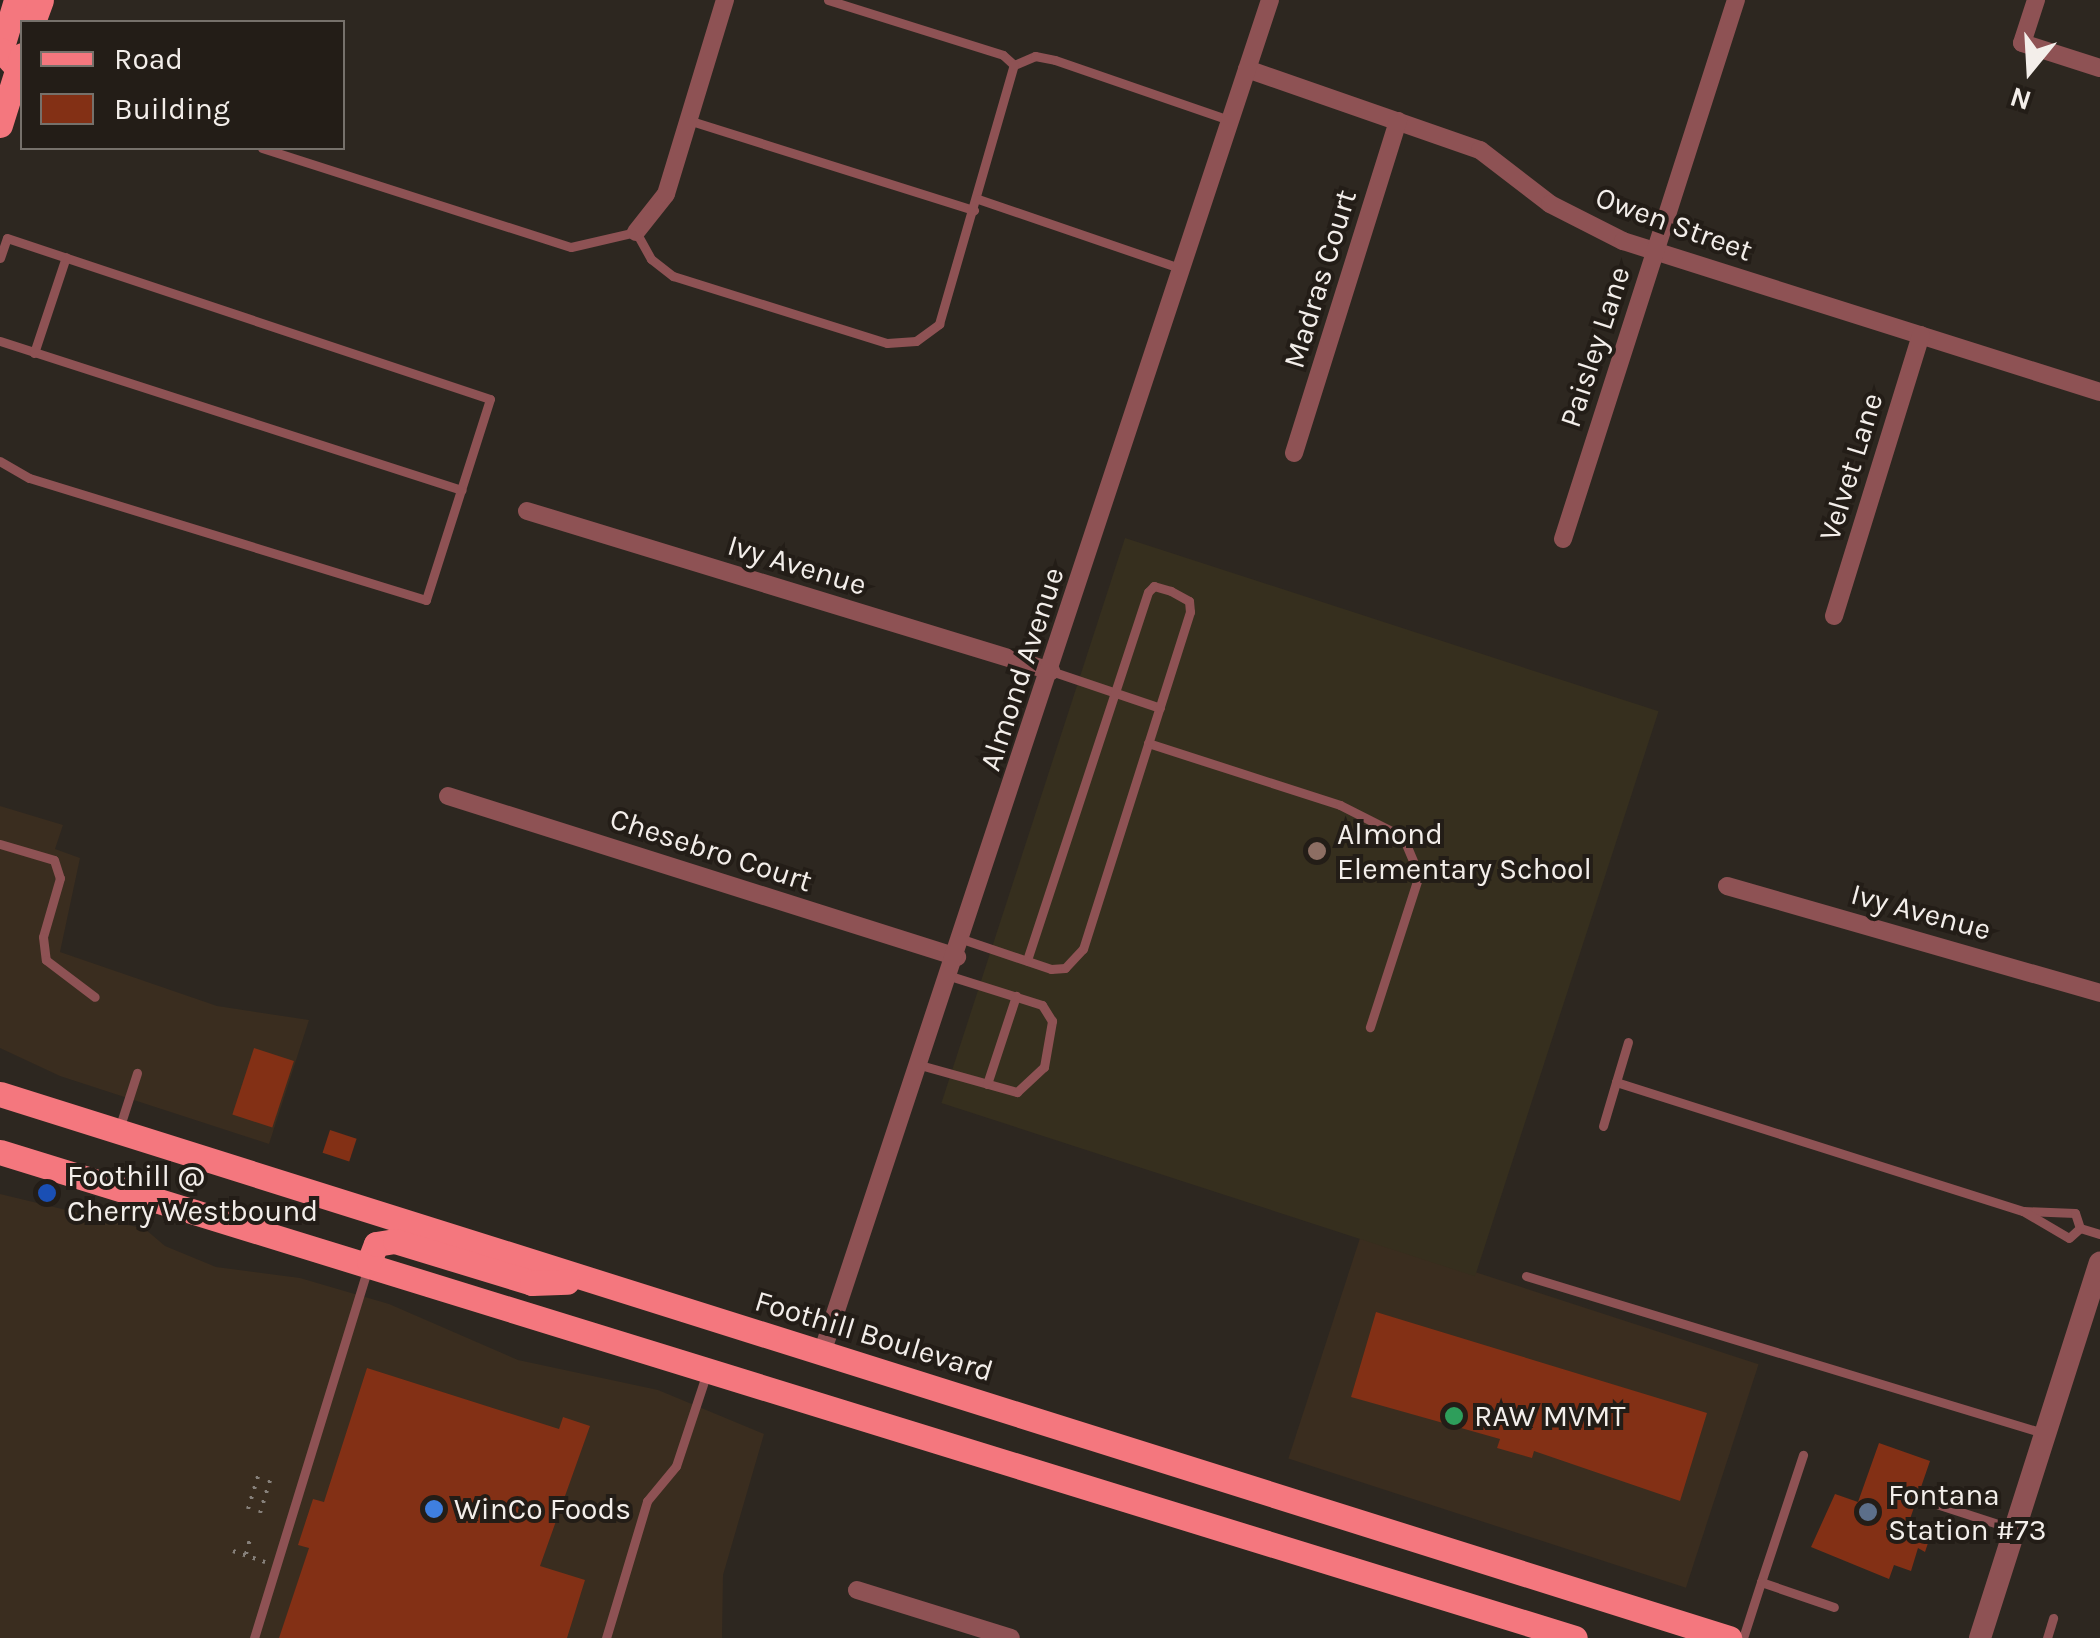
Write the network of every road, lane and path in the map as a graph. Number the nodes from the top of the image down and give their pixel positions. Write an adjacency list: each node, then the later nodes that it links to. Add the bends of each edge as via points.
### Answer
1 (16, 0): 7 (main road, via 1,50)
2 (725, 0): 13 (street)
3 (828, 0): 8 (lane, via 1004,54)
4 (1270, 0): 11 (street, Almond Avenue)
5 (1736, 0): 19 (street, Paisley Lane)
6 (2036, 0): 10 (street, via 2022,43)
7 (20, 64)
8 (1014, 65): 12 (lane, via 1035,56 1055,60); 17 (lane)
9 (20, 68): 15 (main road)
10 (2100, 68)
11 (1247, 69): 12 (street, Almond Avenue); 14 (street, Owen Street)
12 (1226, 119): 22 (street, Almond Avenue)
13 (688, 120): 17 (lane); 18 (street, via 666,194)
14 (1398, 121): 19 (street, Owen Street, via 1480,150 1550,204); 27 (street, Madras Court)
15 (0, 126)
16 (268, 150): 18 (lane, via 571,247)
17 (976, 205): 18 (lane, via 939,324 916,341 887,343 673,276 651,259); 22 (lane)
18 (636, 232)
19 (1654, 251): 23 (street, Owen Street); 31 (street, Paisley Lane)
20 (66, 257): 21 (lane, via 7,238); 25 (lane); 29 (lane, via 490,399)
21 (0, 258)
22 (1180, 268): 33 (street, Almond Avenue)
23 (1921, 334): 26 (street, Owen Street); 32 (street, Velvet Lane)
24 (0, 341): 25 (lane)
25 (34, 353): 29 (lane)
26 (2100, 392)
27 (1294, 453)
28 (0, 461): 29 (lane, via 29,478 426,600)
29 (462, 490)
30 (527, 511): 33 (street, Ivy Avenue)
31 (1563, 539)
32 (1834, 616)
33 (1051, 671): 34 (lane); 40 (street, Almond Avenue)
34 (1115, 693): 35 (lane); 35 (lane, via 1148,592 1154,586 1170,591 1189,600 1190,612); 41 (lane)
35 (1160, 708): 36 (lane)
36 (1148, 743): 41 (lane, via 1083,950 1065,968); 46 (lane, via 1340,805 1403,837 1419,876)
37 (448, 796): 40 (street, Chesebro Court)
38 (0, 844): 45 (lane, via 54,860 60,878 43,937 46,960)
39 (1727, 886): 43 (street, Ivy Avenue)
40 (959, 948): 41 (lane); 42 (street, Almond Avenue)
41 (1027, 961)
42 (950, 976): 44 (lane); 48 (street, Almond Avenue)
43 (2100, 994)
44 (1016, 996): 51 (lane); 51 (lane, via 1042,1005 1052,1021 1044,1067 1017,1092)
45 (95, 998)
46 (1370, 1028)
47 (1628, 1042): 50 (lane)
48 (920, 1065): 51 (lane); 65 (street, Almond Avenue)
49 (138, 1074): 54 (lane)
50 (1616, 1082): 53 (lane); 57 (lane)
51 (987, 1084)
52 (0, 1094): 54 (main road, Foothill Boulevard)
53 (1603, 1126)
54 (118, 1132): 64 (main road, Foothill Boulevard)
55 (0, 1152): 61 (main road)
56 (2059, 1208): 57 (lane); 58 (lane, via 2076,1214); 59 (lane)
57 (2023, 1211): 59 (lane)
58 (2080, 1228): 59 (lane, via 2069,1238); 60 (lane)
59 (2052, 1232)
60 (2100, 1234)
61 (369, 1262): 64 (main road, via 376,1244 395,1241 532,1283); 66 (main road); 82 (lane)
62 (2100, 1264): 67 (street)
63 (1526, 1276): 67 (lane)
64 (587, 1281): 65 (main road, Foothill Boulevard)
65 (822, 1353): 86 (main road, Foothill Boulevard)
66 (709, 1368): 83 (lane, via 676,1466 647,1502); 85 (main road)
67 (2045, 1434): 74 (street)
68 (1803, 1455): 77 (lane)
69 (259, 1473): 72 (path)
70 (271, 1478): 73 (path)
71 (1924, 1500): 74 (lane)
72 (248, 1509)
73 (260, 1513)
74 (2015, 1529): 88 (street)
75 (250, 1539): 76 (path)
76 (246, 1556)
77 (1761, 1582): 79 (lane); 87 (lane)
78 (857, 1590): 81 (street)
79 (1834, 1606)
80 (2053, 1618): 89 (lane)
81 (972, 1632): 84 (street)
82 (254, 1638)
83 (606, 1638)
84 (1010, 1638)
85 (1575, 1638)
86 (1728, 1638)
87 (1743, 1638)
88 (1980, 1638)
89 (2046, 1638)

